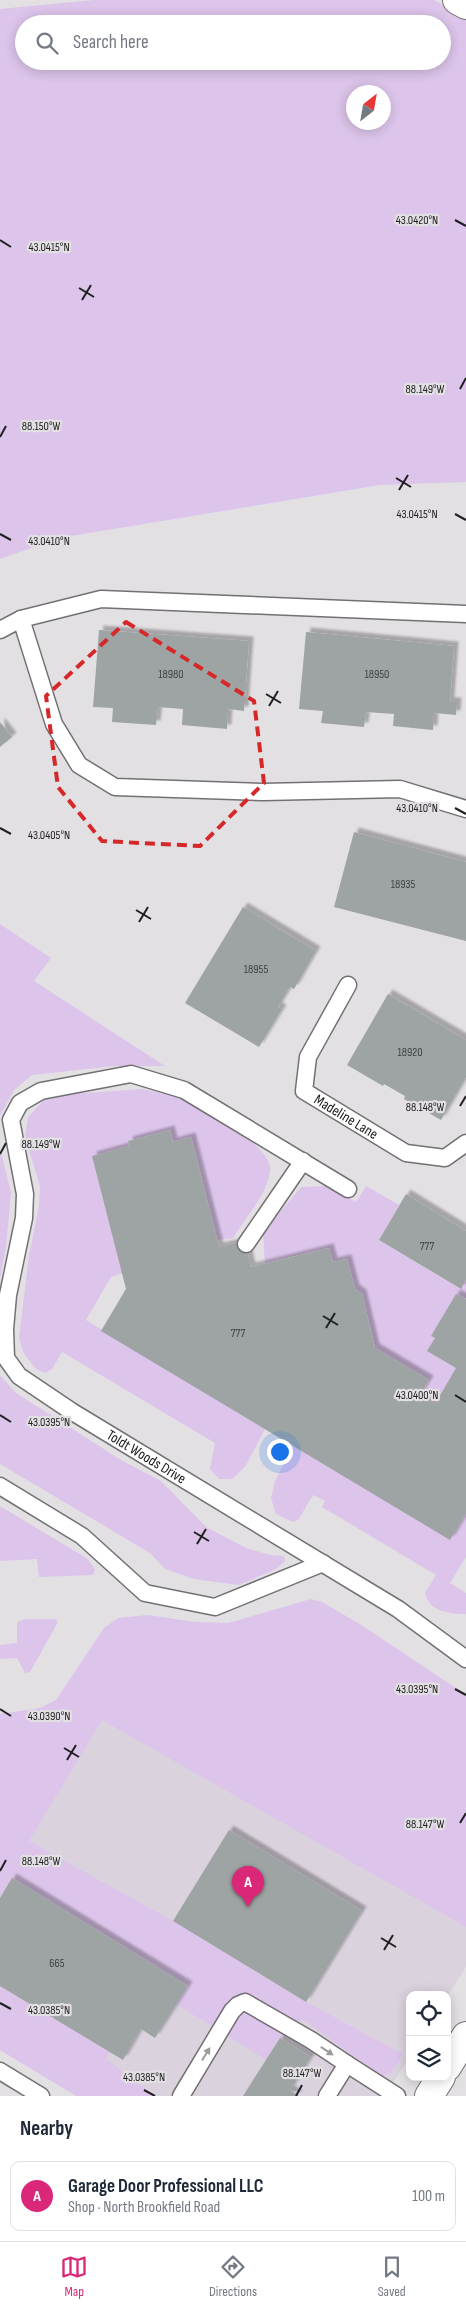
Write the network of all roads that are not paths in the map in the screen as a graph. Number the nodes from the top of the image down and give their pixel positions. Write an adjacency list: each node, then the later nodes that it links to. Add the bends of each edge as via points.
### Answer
1 (457, 0): 2 (street)
2 (466, 5)
3 (466, 614): 4 (lane, via 101,599)
4 (21, 619): 5 (lane); 6 (lane, via 54,724 79,765 115,786 263,792 400,789)
5 (0, 630)
6 (466, 808)
7 (348, 985): 8 (lane, Madeline Lane, via 308,1057 304,1090 406,1154 445,1158)
8 (466, 1143)
9 (303, 1161): 10 (lane, Toldt Woods Drive); 11 (lane); 13 (lane, Toldt Woods Drive, via 184,1090 131,1074 29,1096 20,1103 11,1120 25,1194 24,1218 8,1295 6,1358 19,1376 71,1411)
10 (348, 1189)
11 (246, 1244)
12 (0, 1486): 13 (lane, via 82,1536 144,1593 215,1607)
13 (323, 1563): 14 (lane, Toldt Woods Drive, via 398,1609)
14 (465, 1658)
15 (466, 2036): 16 (street)
16 (451, 2060)
17 (347, 2064): 21 (lane, one-way to 17, via 232,2011 245,2002); 22 (lane); 23 (lane)
18 (0, 2071): 20 (lane)
19 (438, 2081): 24 (street)
20 (41, 2096)
21 (181, 2096)
22 (327, 2096)
23 (397, 2096)
24 (429, 2096)

